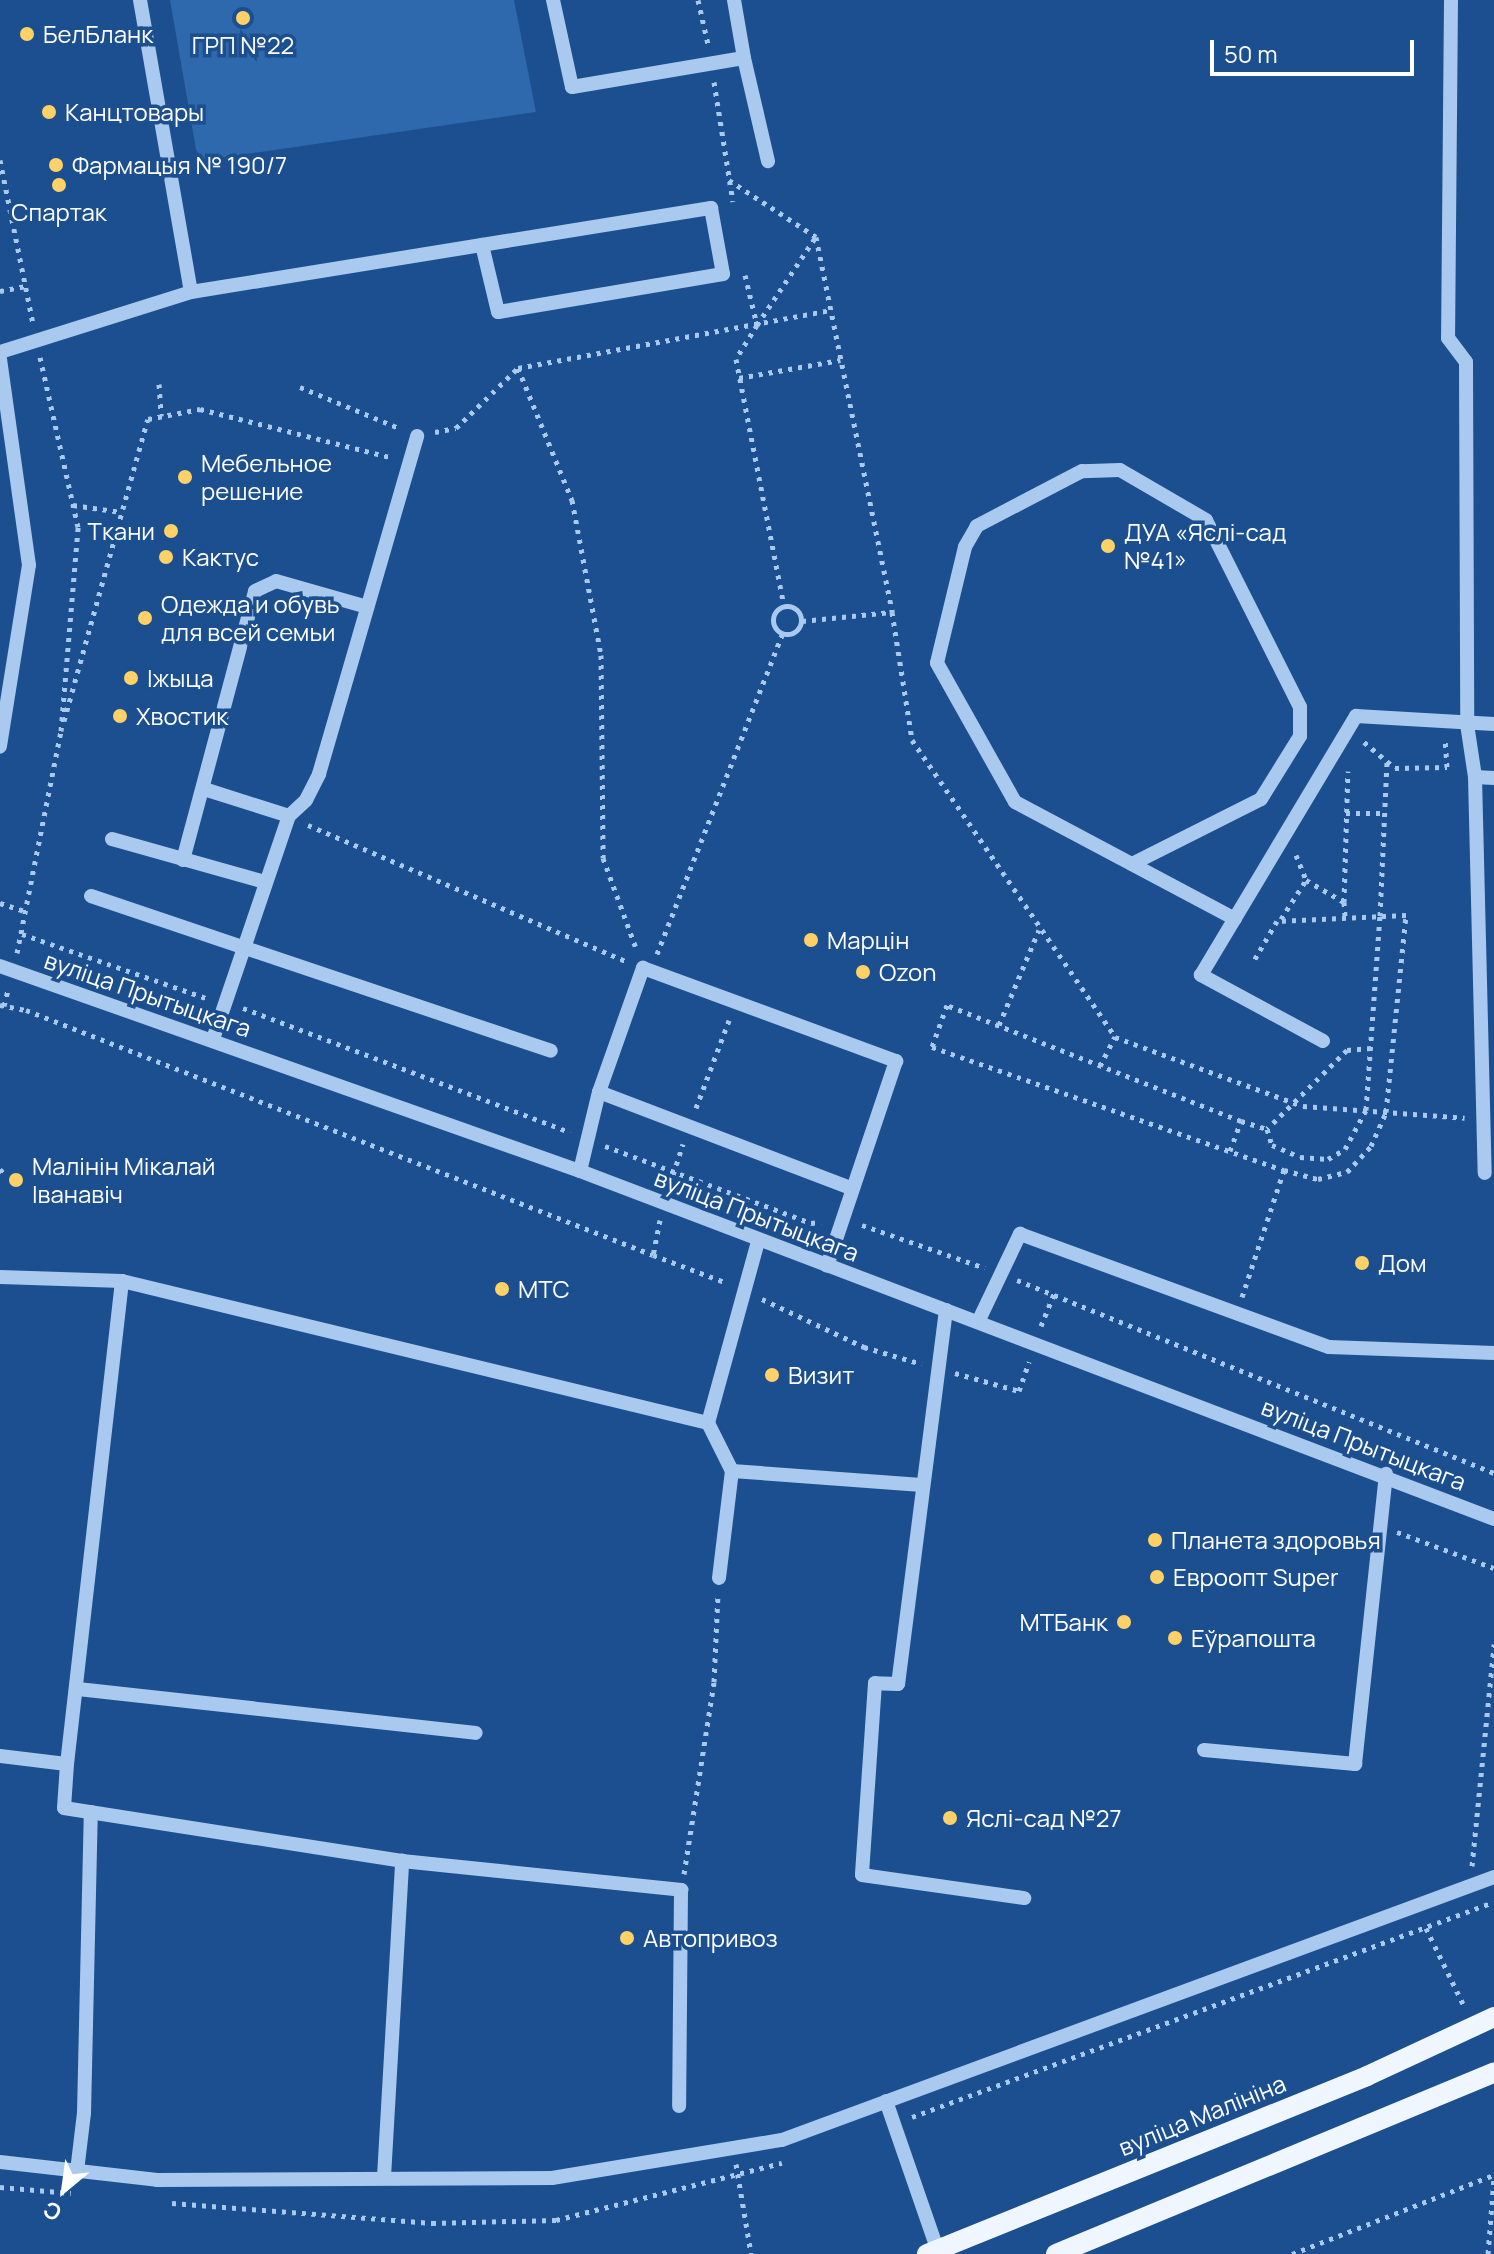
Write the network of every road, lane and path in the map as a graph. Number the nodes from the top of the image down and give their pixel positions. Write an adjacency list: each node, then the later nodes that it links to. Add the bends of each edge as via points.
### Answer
1 (140, 0): 16 (street)
2 (553, 0): 7 (street, via 572,87)
3 (698, 0): 7 (path)
4 (734, 0): 6 (street)
5 (1451, 0): 37 (street, via 1448,338 1466,362)
6 (744, 58): 7 (street); 8 (street)
7 (712, 66): 9 (path)
8 (768, 161)
9 (729, 180): 10 (path); 11 (path)
10 (734, 209)
11 (816, 237): 17 (path); 18 (path)
12 (482, 245): 12 (street, via 711,208 723,274 498,312); 16 (street)
13 (744, 269): 18 (path)
14 (25, 286): 15 (path)
15 (0, 291)
16 (191, 292): 19 (street)
17 (832, 310): 18 (path); 21 (path)
18 (757, 325): 22 (path); 23 (path, via 736,359)
19 (0, 352)
20 (0, 359): 43 (street, via 29,565)
21 (840, 360): 23 (path); 34 (path)
22 (518, 368): 27 (path); 72 (path, via 572,500 601,655 603,858)
23 (739, 378): 32 (path)
24 (159, 384): 26 (path)
25 (300, 387): 28 (path)
26 (161, 416): 29 (path, via 200,409); 31 (path, via 148,419)
27 (456, 428)
28 (417, 436): 29 (street)
29 (409, 462): 33 (street)
30 (73, 505): 31 (path)
31 (121, 512): 39 (path)
32 (784, 606): 35 (path, via 797,610); 36 (path, via 773,619)
33 (367, 607): 49 (street, via 276,581 255,591); 52 (street, via 319,774 306,800)
34 (892, 612): 35 (path); 67 (path, via 912,740)
35 (802, 621): 36 (path, via 796,631)
36 (783, 633): 72 (path)
37 (1467, 724): 38 (street); 47 (street); 65 (street, via 1356,716)
38 (1494, 724)
39 (61, 731)
40 (1445, 732): 45 (path, via 1447,767 1395,768)
41 (1374, 733): 42 (path)
42 (1364, 742): 44 (path); 45 (path)
43 (0, 747)
44 (1353, 750)
45 (1387, 761): 51 (path)
46 (1341, 773): 50 (path, via 1348,759)
47 (1475, 777): 48 (street); 84 (street)
48 (1494, 778)
49 (204, 789): 52 (street); 55 (street)
50 (1346, 813): 51 (path); 60 (path)
51 (1385, 813): 63 (path)
52 (289, 816): 58 (street); 72 (path)
53 (112, 839): 55 (street)
54 (1303, 843): 57 (path, via 1295,857)
55 (183, 860): 58 (street)
56 (1132, 864): 56 (street, via 1015,802 937,663 965,547 977,526 1082,471 1120,470 1206,520 1300,707 1300,736 1261,799); 65 (street)
57 (1306, 880): 60 (path); 66 (path)
58 (265, 882): 69 (street)
59 (91, 896): 69 (street)
60 (1344, 902): 64 (path)
61 (0, 903): 62 (path)
62 (25, 911)
63 (1380, 916): 64 (path); 80 (path); 87 (path, via 1406,915)
64 (1345, 918): 66 (path)
65 (1235, 919): 79 (street, via 1201,975)
66 (1281, 920): 70 (path)
67 (1039, 930): 76 (path); 77 (path)
68 (22, 934): 74 (path, via 191,996)
69 (243, 947): 74 (street); 81 (street)
70 (1253, 962)
71 (0, 966): 78 (street, вуліца Прытыцкага)
72 (647, 969): 73 (street); 83 (street)
73 (735, 1000): 90 (path); 100 (street, via 896,1061)
74 (224, 1001): 78 (street); 92 (path)
75 (0, 1005): 103 (path, via 26,1010)
76 (999, 1025): 82 (path); 93 (path, via 947,1005 932,1047)
77 (1115, 1037): 82 (path); 85 (path)
78 (213, 1039): 96 (street, вуліца Прытыцкага)
79 (1323, 1041)
80 (1371, 1048): 85 (path, via 1347,1050); 86 (path)
81 (551, 1051)
82 (1100, 1066): 89 (path)
83 (599, 1092): 90 (street); 92 (street)
84 (1489, 1100): 88 (street)
85 (1294, 1103): 86 (path); 91 (path)
86 (1366, 1110): 87 (path); 91 (path, via 1345,1149 1328,1159 1300,1157 1272,1145)
87 (1386, 1112): 88 (path); 95 (path, via 1371,1146 1347,1172 1318,1179)
88 (1485, 1120): 98 (street)
89 (1241, 1121): 91 (path); 93 (path)
90 (690, 1126): 97 (path); 100 (street)
91 (1267, 1129)
92 (590, 1140): 96 (street); 97 (path)
93 (1230, 1151): 95 (path)
94 (0, 1169): 99 (path)
95 (1284, 1170): 109 (path)
96 (580, 1171): 102 (street, вуліца Прытыцкага)
97 (674, 1172): 101 (path, via 811,1223)
98 (1485, 1173)
99 (5, 1175)
100 (851, 1188): 101 (street)
101 (841, 1220): 104 (street); 105 (path, via 882,1229)
102 (758, 1241): 104 (street, вуліца Прытыцкага); 112 (street)
103 (653, 1255)
104 (827, 1266): 108 (street, вуліца Прытыцкага)
105 (1001, 1274): 109 (street, via 1020,1234); 110 (street); 114 (path)
106 (0, 1277): 107 (street)
107 (122, 1281): 112 (street); 122 (street)
108 (946, 1310): 110 (street, вуліца Прытыцкага); 116 (street)
109 (1236, 1313): 111 (street, via 1329,1347)
110 (978, 1322): 115 (street, вуліца Прытыцкага)
111 (1494, 1353)
112 (708, 1423): 113 (street)
113 (732, 1471): 116 (street); 120 (street)
114 (1494, 1473)
115 (1386, 1474): 117 (street, вуліца Прытыцкага); 118 (street)
116 (921, 1485): 132 (street, via 898,1684 875,1683 862,1875)
117 (1494, 1519)
118 (1381, 1526): 119 (path); 124 (street, via 1355,1764)
119 (1494, 1568)
120 (719, 1578): 131 (path, via 714,1682)
121 (1494, 1644): 130 (path)
122 (78, 1689): 123 (street); 126 (street)
123 (476, 1733)
124 (1204, 1750)
125 (0, 1756): 126 (street)
126 (67, 1764): 127 (street, via 64,1808)
127 (91, 1812): 128 (street); 142 (street, via 84,2113)
128 (402, 1861): 131 (street); 144 (street)
129 (1494, 1877): 130 (street)
130 (1469, 1886): 133 (path); 138 (street)
131 (681, 1890): 139 (street)
132 (1024, 1898)
133 (1465, 1913)
134 (1426, 1928): 136 (path)
135 (1494, 2017): 136 (main road, вуліца Малініна)
136 (1474, 2026): 145 (main road, вуліца Малініна, via 1367,2076)
137 (1494, 2073): 147 (main road)
138 (886, 2101): 140 (street, via 782,2140); 145 (street)
139 (679, 2106)
140 (732, 2148): 144 (street, via 552,2178); 146 (path)
141 (0, 2162): 142 (street)
142 (77, 2171): 144 (street, via 157,2180)
143 (1494, 2176): 148 (path); 149 (path)
144 (384, 2177)
145 (932, 2253)
146 (751, 2254)
147 (1056, 2254)
148 (1292, 2254)
149 (1488, 2254)

